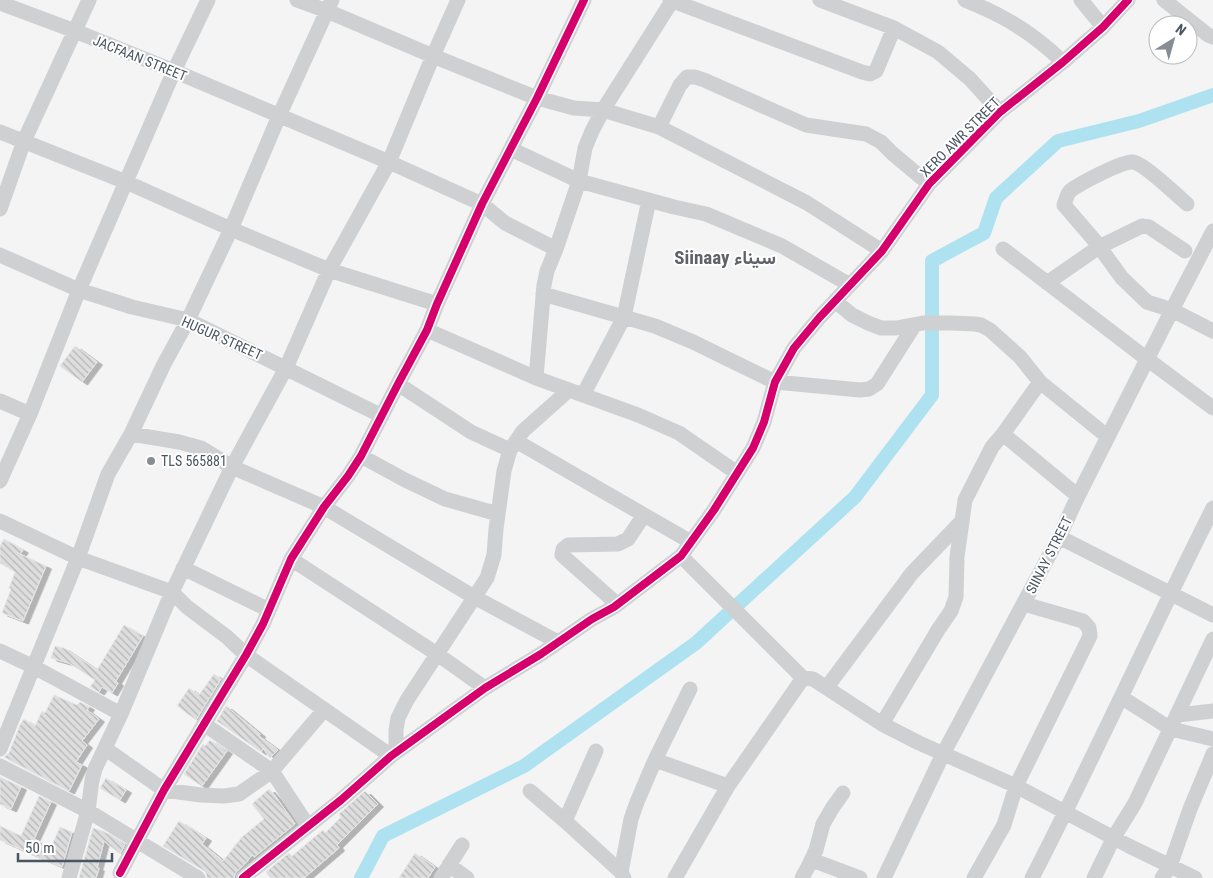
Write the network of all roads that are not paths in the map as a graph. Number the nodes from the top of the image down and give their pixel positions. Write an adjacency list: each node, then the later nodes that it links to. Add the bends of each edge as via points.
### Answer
1 (89, 0): 16 (street)
2 (208, 0): 20 (street)
3 (298, 0): 13 (street)
4 (458, 0): 18 (street)
5 (584, 0): 21 (street)
6 (671, 0): 15 (street, via 870,74 876,71); 22 (street)
7 (820, 0): 15 (street)
8 (965, 0): 19 (street, via 1022,29)
9 (1081, 0): 14 (street)
10 (1128, 0): 14 (street, XERO AWR STREET)
11 (1164, 0): 17 (street)
12 (0, 3): 16 (street, JACFAAN STREET)
13 (330, 6): 18 (street); 24 (street)
14 (1103, 26): 19 (street, XERO AWR STREET)
15 (894, 28): 23 (street, via 938,52 970,79)
16 (75, 31): 20 (street, JACFAAN STREET); 27 (street)
17 (1213, 37)
18 (433, 56): 21 (street); 29 (street)
19 (1063, 62): 23 (street, XERO AWR STREET)
20 (174, 71): 24 (street, JACFAAN STREET); 31 (street)
21 (537, 98): 22 (street, via 574,108); 28 (street)
22 (603, 110): 25 (street); 30 (street, via 585,148)
23 (1000, 112): 32 (street, XERO AWR STREET)
24 (279, 116): 29 (street, JACFAAN STREET); 37 (street)
25 (659, 127): 32 (street, via 680,85 687,77 696,77 806,126 866,134 881,142); 42 (street, via 807,203)
26 (0, 132): 27 (street)
27 (24, 142): 31 (street); 36 (street)
28 (511, 149): 30 (street); 34 (street)
29 (388, 162): 34 (street, JACFAAN STREET); 45 (street)
30 (579, 181): 33 (street); 40 (street)
31 (126, 182): 37 (street); 48 (street)
32 (929, 184): 42 (street, XERO AWR STREET)
33 (649, 200): 47 (street, via 706,214 782,246); 53 (street)
34 (482, 204): 40 (street, JACFAAN STREET, via 506,222); 51 (street)
35 (1187, 204): 39 (street, via 1134,162 1098,174 1068,192 1064,205)
36 (0, 209)
37 (231, 229): 45 (street); 54 (street)
38 (1213, 231): 52 (street, SIINAY STREET)
39 (1099, 247): 43 (street, via 1142,226 1149,227); 46 (street); 52 (street, via 1122,278 1147,302)
40 (556, 249): 49 (street, via 547,271)
41 (1003, 249): 46 (street)
42 (882, 251): 47 (street, XERO AWR STREET)
43 (1185, 251)
44 (0, 255): 48 (street, HUGUR STREET)
45 (329, 270): 51 (street); 59 (street)
46 (1047, 283): 58 (street)
47 (850, 285): 50 (street, XERO AWR STREET)
48 (79, 290): 54 (street, HUGUR STREET); 67 (street)
49 (543, 294): 53 (street); 60 (street)
50 (835, 301): 55 (street, via 852,315 881,328); 61 (street, XERO AWR STREET, via 794,348)
51 (437, 304): 56 (street)
52 (1172, 310): 57 (street); 58 (street, SIINAY STREET)
53 (624, 317): 61 (street, via 693,342); 64 (street)
54 (188, 320): 59 (street, HUGUR STREET); 69 (street)
55 (918, 325): 61 (street, via 877,384 869,389); 62 (street, via 974,324 990,330 1020,357)
56 (427, 330): 60 (street); 63 (street)
57 (1213, 331)
58 (1146, 359): 66 (street); 71 (street, SIINAY STREET)
59 (286, 368): 68 (street, HUGUR STREET); 74 (street)
60 (536, 378): 64 (street)
61 (775, 382): 75 (street, XERO AWR STREET, via 764,422 753,448)
62 (1040, 382): 70 (street); 71 (street)
63 (398, 384): 68 (street); 72 (street, via 471,432)
64 (576, 393): 72 (street, via 523,431); 75 (street, via 679,434)
65 (0, 401): 67 (street)
66 (1213, 408)
67 (30, 414): 76 (street)
68 (382, 416): 73 (street)
69 (131, 434): 74 (street, via 200,448); 87 (street, via 108,474)
70 (1003, 434): 77 (street); 83 (street, via 992,447 965,500)
71 (1108, 437): 77 (street, SIINAY STREET)
72 (513, 445): 80 (street, via 504,471); 81 (street)
73 (362, 456): 78 (street); 80 (street, via 445,499)
74 (232, 467): 78 (street); 89 (street)
75 (737, 472): 85 (street, XERO AWR STREET)
76 (0, 480)
77 (1078, 496): 84 (street, SIINAY STREET)
78 (324, 506): 88 (street); 92 (street)
79 (1213, 508): 91 (street)
80 (498, 514): 92 (street, via 492,565)
81 (644, 515): 85 (street); 93 (street, via 628,539 618,544 568,545 563,549 562,555)
82 (0, 522): 87 (street)
83 (962, 522): 104 (street, via 912,573); 113 (street, via 952,611)
84 (1059, 537): 91 (street); 94 (street, SIINAY STREET)
85 (690, 542): 86 (street, XERO AWR STREET)
86 (680, 556): 93 (street, XERO AWR STREET); 103 (street)
87 (78, 558): 90 (street); 102 (street)
88 (291, 559): 95 (street); 100 (street)
89 (184, 568): 90 (street); 95 (street)
90 (172, 592): 101 (street); 110 (street)
91 (1170, 593): 96 (street); 107 (street)
92 (474, 597): 98 (street); 100 (street)
93 (617, 604): 98 (street, XERO AWR STREET)
94 (1024, 604): 120 (street, SIINAY STREET); 126 (street, via 1083,621 1090,636)
95 (269, 610): 101 (street)
96 (1213, 615)
97 (1213, 639): 111 (street)
98 (558, 642): 105 (street, XERO AWR STREET)
99 (0, 651): 102 (street)
100 (437, 654): 105 (street); 119 (street, via 398,718)
101 (246, 655): 108 (street); 112 (street)
102 (34, 667): 110 (street); 116 (street)
103 (803, 678): 104 (street, via 813,679); 125 (street)
104 (827, 687): 113 (street)
105 (485, 688): 119 (street, XERO AWR STREET)
106 (690, 689): 122 (street)
107 (1121, 697): 114 (street); 131 (street)
108 (324, 710): 119 (street); 124 (street)
109 (1213, 711): 111 (street)
110 (121, 714): 117 (street)
111 (1178, 715): 114 (street)
112 (204, 724): 124 (street); 127 (street)
113 (882, 724): 120 (street)
114 (1171, 729): 115 (street); 134 (street)
115 (1213, 739)
116 (0, 749)
117 (106, 749): 127 (street); 130 (street, via 95,769)
118 (596, 752): 132 (street)
119 (394, 754): 133 (street, XERO AWR STREET)
120 (944, 754): 126 (street); 150 (street, SIINAY STREET)
121 (1213, 754): 139 (street)
122 (655, 760): 125 (street); 141 (street, via 631,819)
123 (0, 766): 130 (street)
124 (272, 771): 127 (street, via 239,794 201,796); 133 (street)
125 (728, 786): 147 (street)
126 (1016, 786): 131 (street); 151 (street, via 1004,825)
127 (164, 790): 135 (street)
128 (530, 792): 132 (street)
129 (843, 794): 137 (street, via 824,824)
130 (88, 810): 135 (street); 142 (street)
131 (1065, 813): 134 (street); 152 (street)
132 (565, 821): 141 (street)
133 (308, 826): 144 (street, XERO AWR STREET)
134 (1114, 838): 139 (street); 153 (street)
135 (137, 840): 140 (street); 143 (street)
136 (462, 845): 138 (street)
137 (812, 860): 148 (street); 149 (street)
138 (449, 865): 145 (street); 146 (street)
139 (1166, 872): 154 (street)
140 (120, 873)
141 (623, 875)
142 (69, 878)
143 (198, 878)
144 (243, 878)
145 (441, 878)
146 (466, 878)
147 (675, 878)
148 (802, 878)
149 (860, 878)
150 (884, 878)
151 (974, 878)
152 (1032, 878)
153 (1094, 878)
154 (1195, 878)

